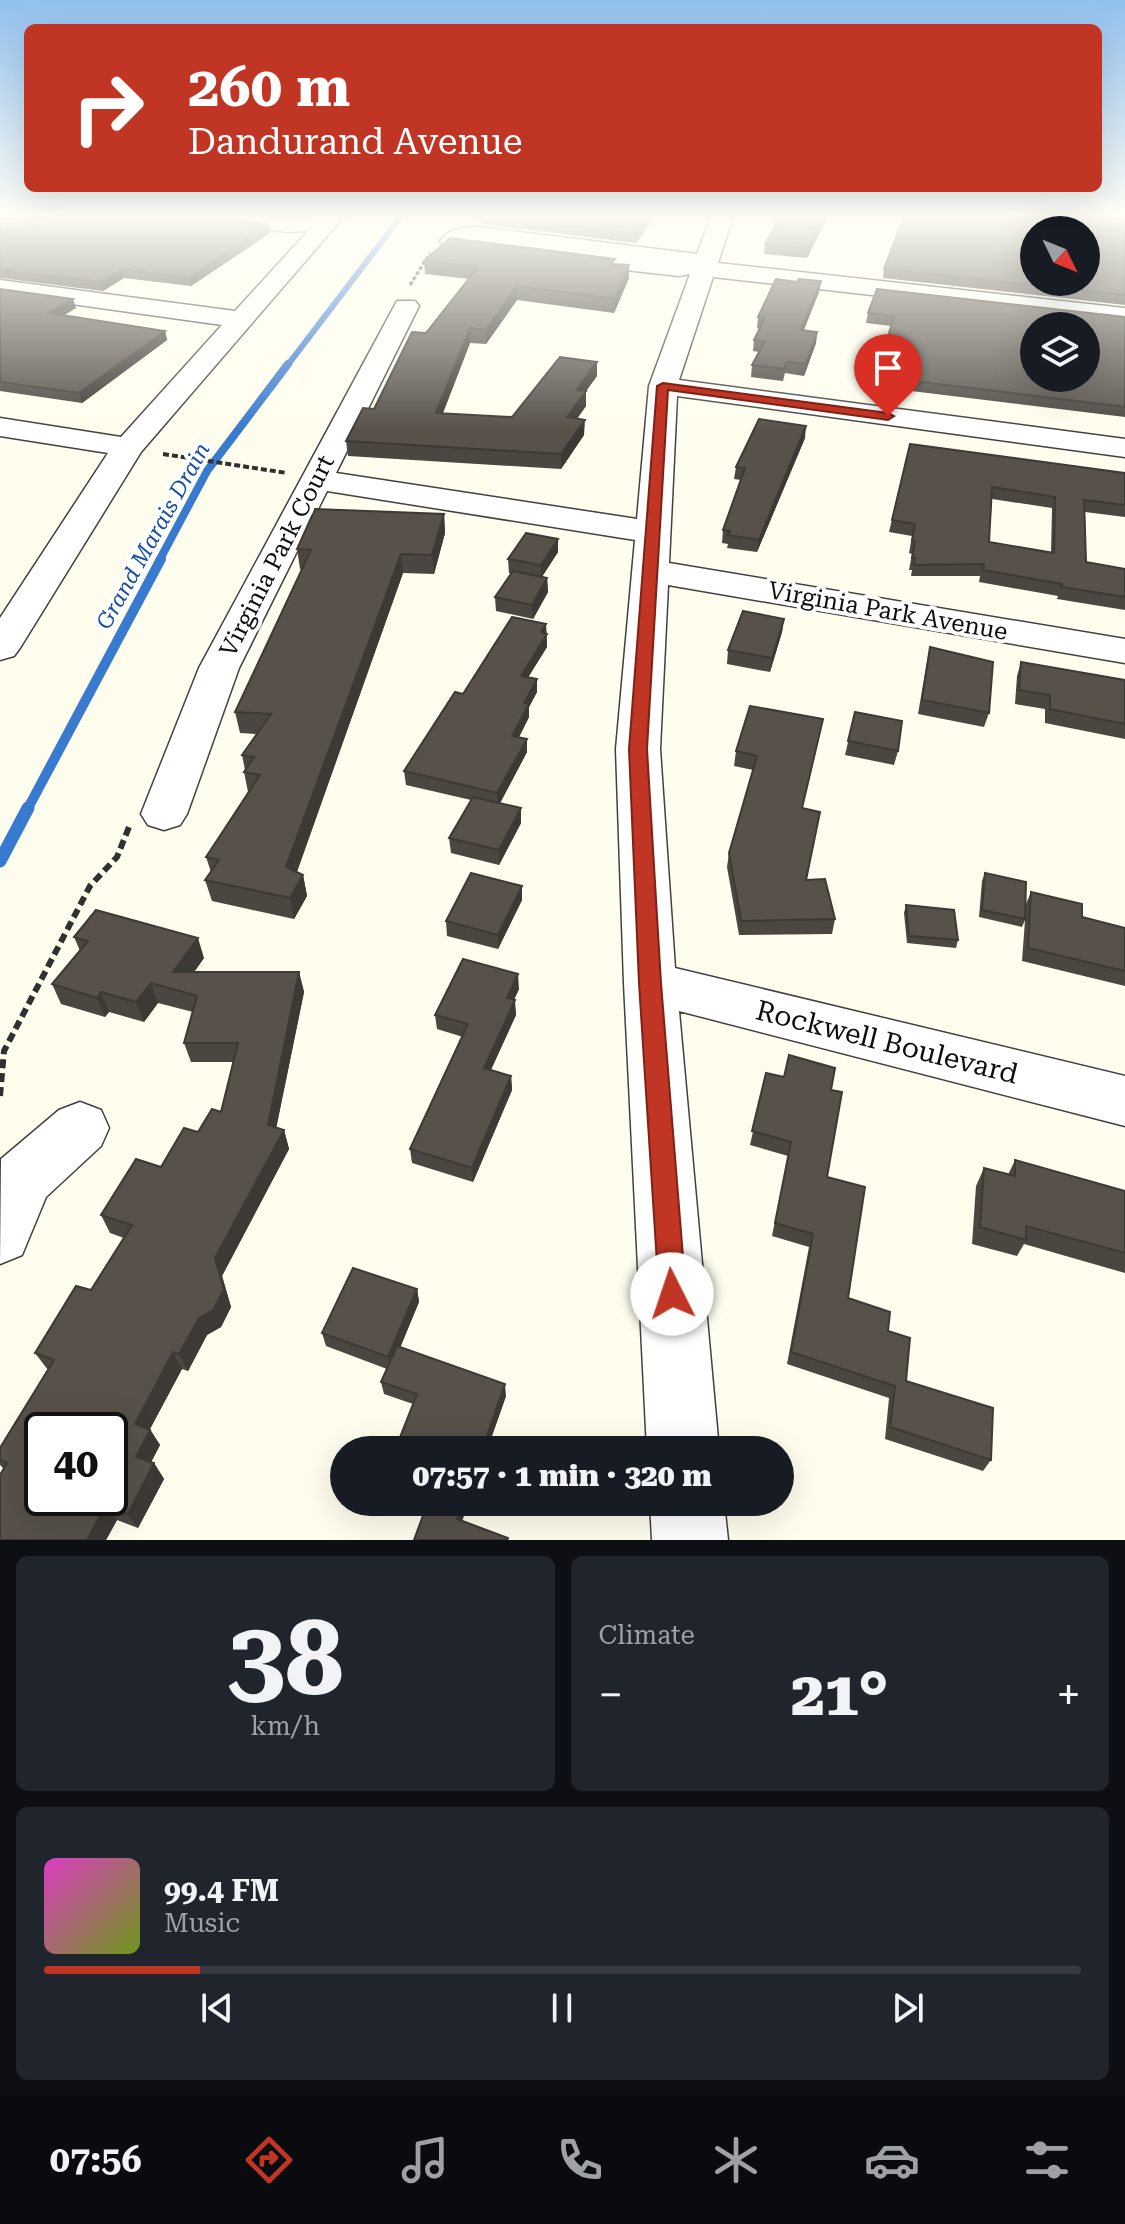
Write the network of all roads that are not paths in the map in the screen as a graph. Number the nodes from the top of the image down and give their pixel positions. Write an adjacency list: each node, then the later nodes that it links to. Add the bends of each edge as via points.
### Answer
1 (269, 286): 7 (street)
2 (697, 286): 8 (street)
3 (866, 286): 6 (street)
4 (0, 287): 7 (street)
5 (406, 299): 12 (street, Virginia Park Court)
6 (1125, 316)
7 (243, 320): 10 (street)
8 (663, 386): 11 (street); 13 (street)
9 (0, 427): 10 (street)
10 (128, 447): 14 (street)
11 (1125, 448)
12 (304, 477): 13 (street, Virginia Park Avenue); 16 (street, Virginia Park Court, via 219,668)
13 (652, 552): 15 (street, Virginia Park Avenue); 17 (street, via 638,749)
14 (0, 648)
15 (1125, 651)
16 (164, 814)
17 (650, 983): 18 (street, Rockwell Boulevard); 21 (street)
18 (1125, 1101)
19 (80, 1128): 20 (street, via 22,1179)
20 (0, 1234)
21 (682, 1436)
22 (688, 1516): 23 (street)
23 (690, 1540)

